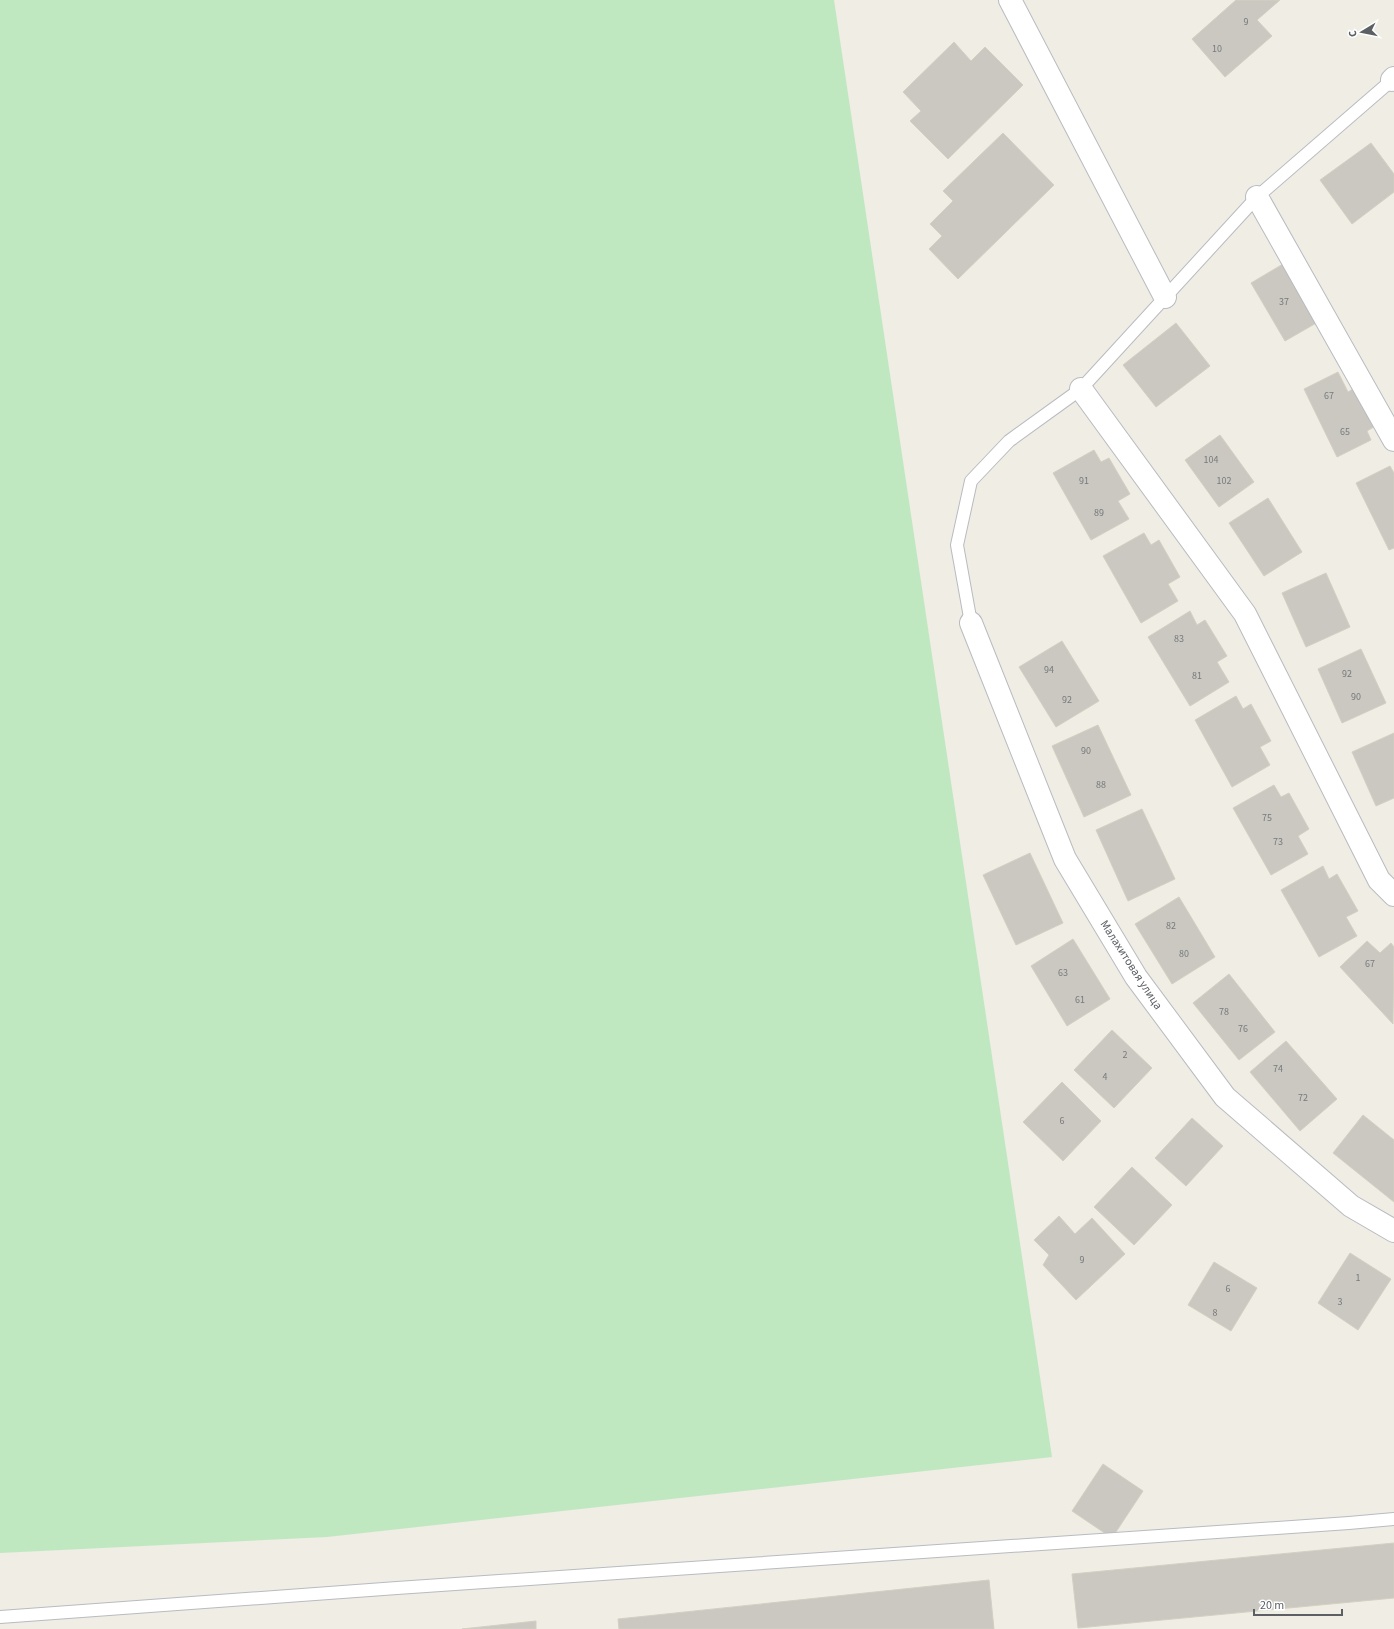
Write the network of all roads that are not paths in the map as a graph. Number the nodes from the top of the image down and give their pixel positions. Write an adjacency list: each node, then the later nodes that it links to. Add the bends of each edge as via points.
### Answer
1 (1010, 0): 4 (street)
2 (1393, 79): 3 (lane)
3 (1256, 197): 4 (lane); 6 (street)
4 (1165, 297): 5 (lane)
5 (1081, 389): 7 (lane, via 1009,441 971,481 957,545); 8 (street, via 1245,614 1378,880)
6 (1394, 440)
7 (971, 623): 9 (street, Малахитовая улица, via 1064,859 1136,977 1225,1097 1351,1206)
8 (1394, 895)
9 (1394, 1231)
10 (1394, 1519): 11 (lane)
11 (0, 1617)

